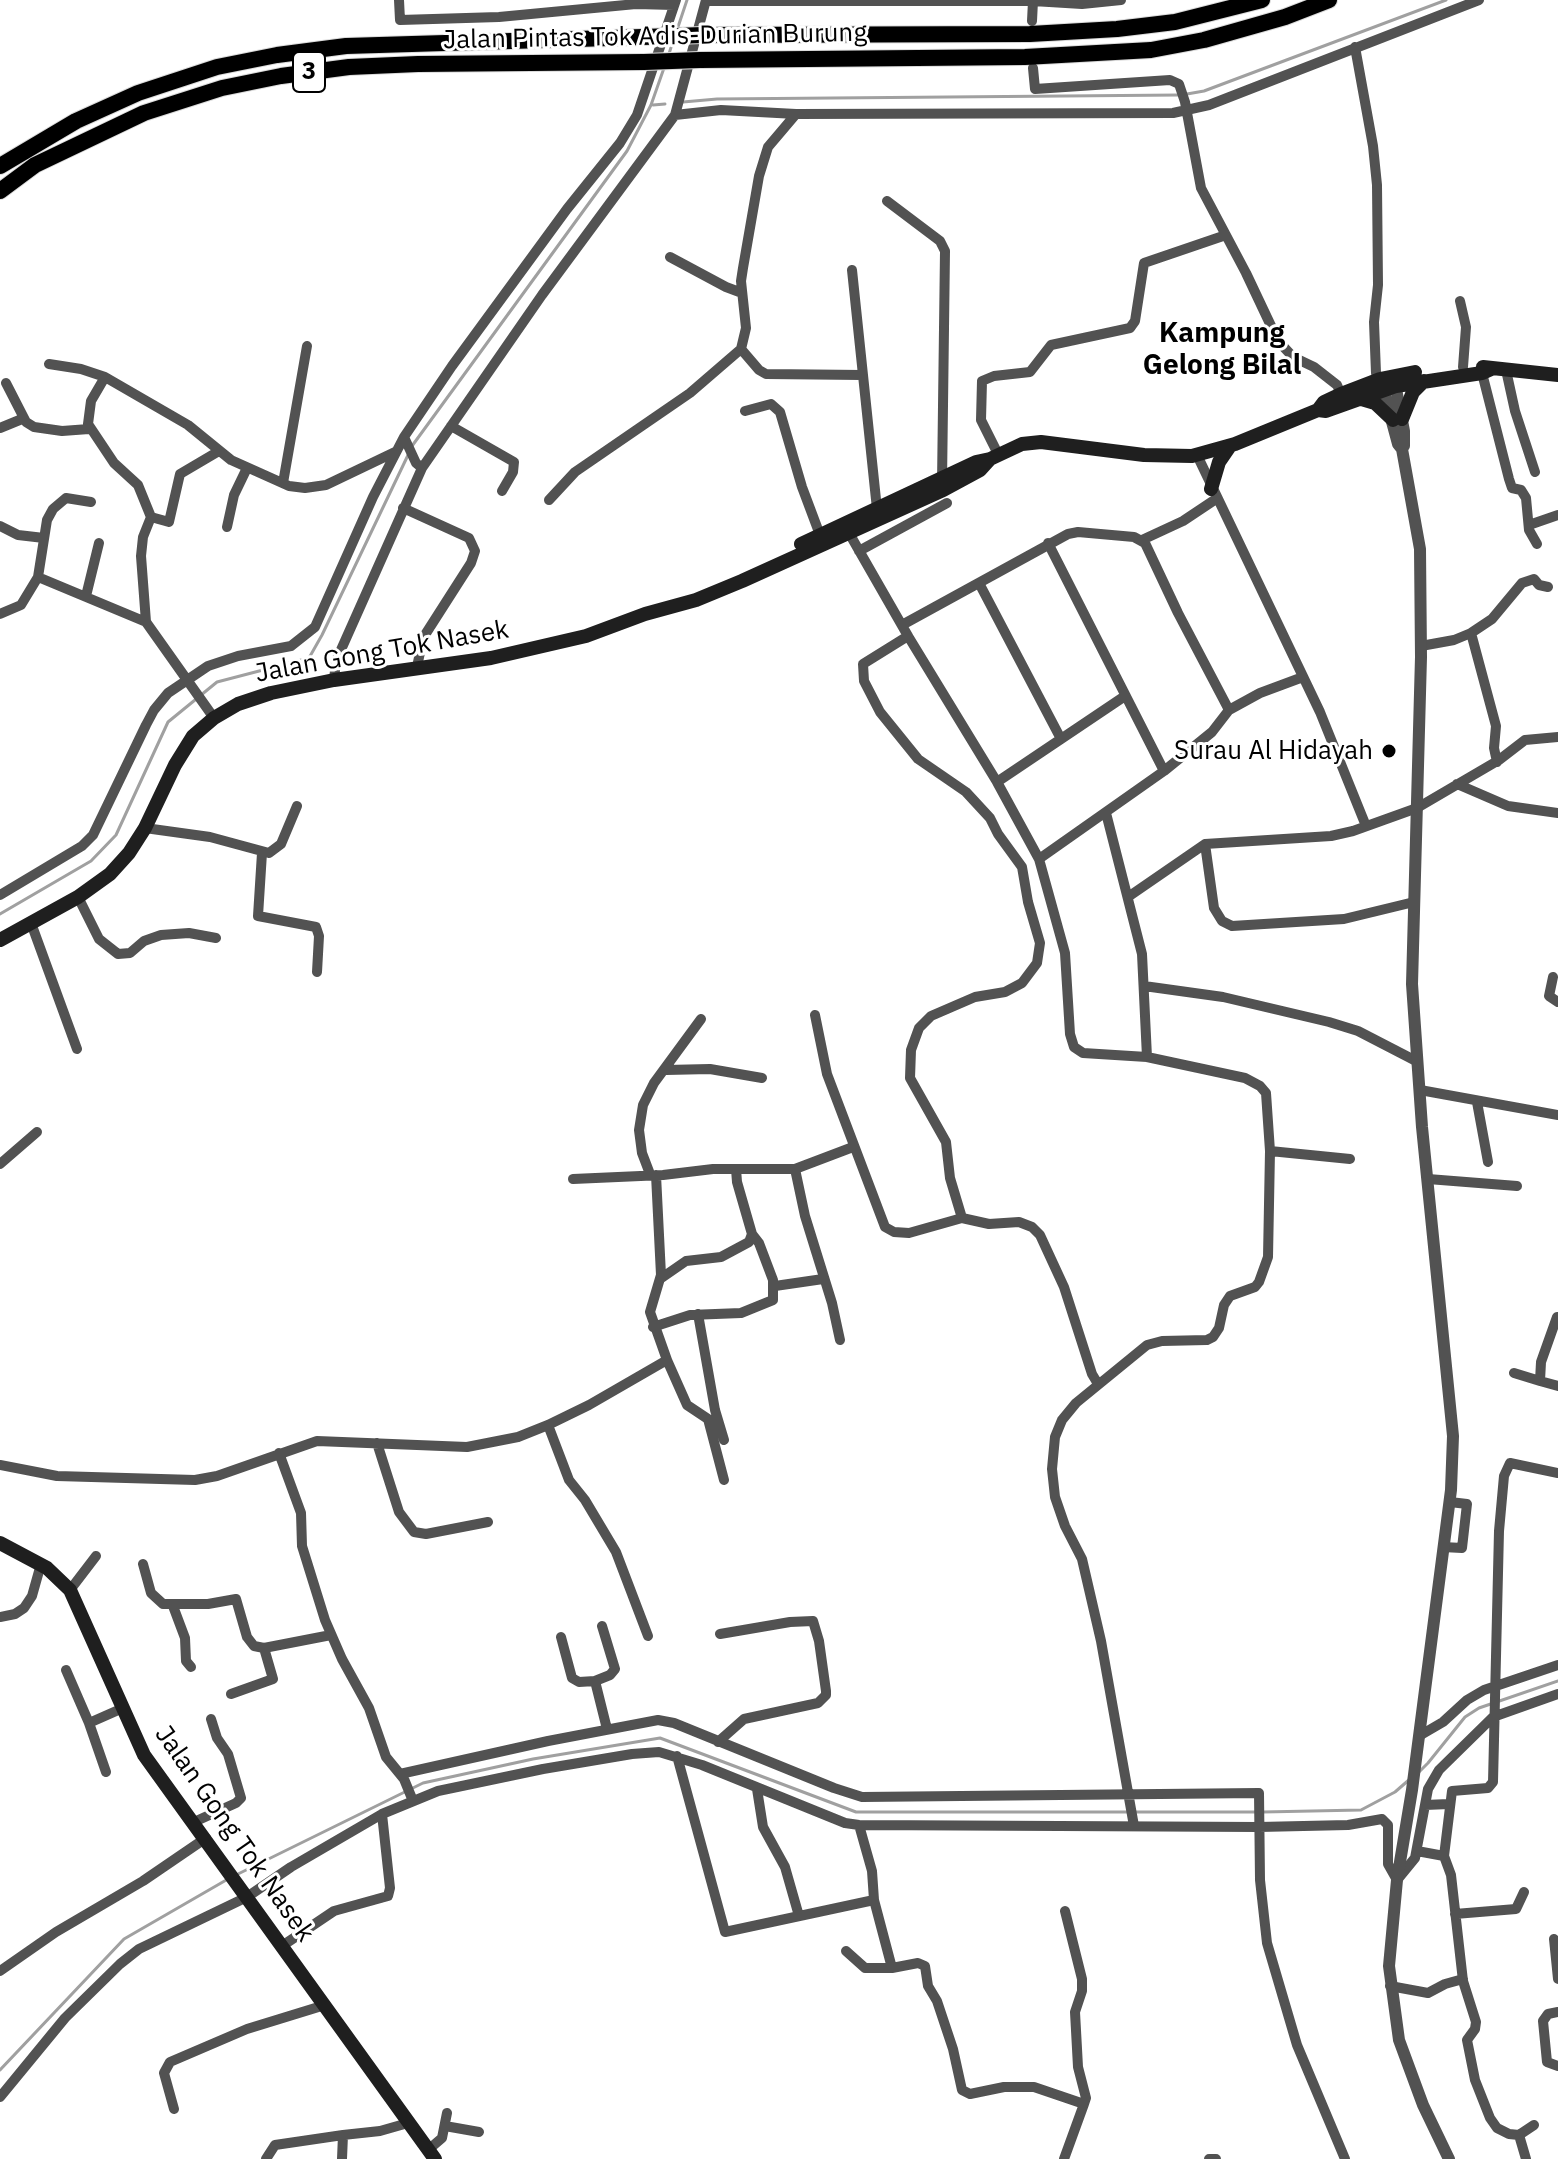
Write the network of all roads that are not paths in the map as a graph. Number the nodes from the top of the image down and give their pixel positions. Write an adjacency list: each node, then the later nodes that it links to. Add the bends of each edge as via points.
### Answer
1 (399, 0): 9 (street, via 400,20)
2 (1121, 0): 8 (street)
3 (1262, 0): 16 (main road, Jalan Pintas Tok Adis-Durian Burung / 3, bridge, via 1197,18 1030,34 703,35 346,46 277,55 217,67 138,93 76,121)
4 (1329, 0): 17 (main road, Jalan Pintas Tok Adis-Durian Burung / 3, bridge, via 1204,40 1118,53 418,64 281,76 144,113 35,165)
5 (1479, 0): 11 (street)
6 (706, 1): 7 (street); 15 (street)
7 (872, 1): 8 (street)
8 (1033, 1): 10 (street)
9 (675, 2): 44 (street, via 641,105 620,143 452,366)
10 (1032, 21)
11 (1355, 47): 13 (street, via 1209,105); 34 (street, via 1377,185 1376,373)
12 (1033, 68): 13 (street, via 1035,89 1176,81)
13 (1186, 106): 14 (street, via 1130,114); 19 (street, via 1201,188)
14 (796, 114): 15 (street, via 721,110); 22 (street, via 762,162)
15 (675, 115): 41 (street)
16 (0, 166)
17 (0, 191)
18 (887, 201): 54 (street, via 940,241 945,251)
19 (1226, 235): 35 (street, via 1280,343 1337,385); 49 (street, via 1144,263 1130,328 1051,345 1030,372 982,381 981,420)
20 (670, 257): 22 (street)
21 (852, 270): 29 (street)
22 (742, 293): 25 (street, via 746,328)
23 (1460, 301): 27 (street, via 1466,327)
24 (307, 346): 53 (street)
25 (741, 349): 29 (street, via 766,374); 57 (street, via 690,393 575,472)
26 (49, 364): 31 (street)
27 (1463, 367): 28 (main road, Jalan Gong Tok Nasek); 34 (main road, Jalan Gong Tok Nasek)
28 (1500, 370): 30 (main road); 32 (main road, Jalan Gong Tok Nasek); 52 (street); 64 (street, via 1509,479 1526,498)
29 (862, 375): 60 (street)
30 (1558, 375)
31 (105, 377): 43 (street, via 88,412); 46 (street, via 188,425)
32 (1428, 379): 34 (main road, Jalan Gong Tok Nasek); 40 (main road)
33 (6, 383): 39 (street)
34 (1388, 383): 35 (main road, Jalan Gong Tok Nasek); 36 (main road, Jalan Gong Tok Nasek); 40 (street)
35 (1341, 394): 37 (main road, Jalan Gong Tok Nasek)
36 (1358, 398): 37 (main road, Jalan Gong Tok Nasek); 40 (main road)
37 (1318, 410): 45 (main road, Jalan Gong Tok Nasek)
38 (745, 411): 67 (street, via 771,404 780,412 802,487)
39 (22, 419): 42 (street); 43 (street, via 44,429)
40 (1397, 419): 85 (street, via 1420,549)
41 (451, 426): 50 (street); 55 (street, via 514,462)
42 (0, 428)
43 (89, 429): 62 (street, via 118,468 134,480)
44 (405, 442): 47 (street); 50 (street)
45 (1230, 446): 48 (main road, Jalan Gong Tok Nasek); 56 (main road, via 1219,462)
46 (219, 451): 51 (street); 62 (street, via 180,474 169,522)
47 (395, 452): 53 (street, via 326,485); 89 (street, via 315,627 291,646 199,671)
48 (1197, 455): 49 (main road, Jalan Gong Tok Nasek, via 1144,455 1041,442); 56 (street)
49 (994, 457): 54 (main road, Jalan Gong Tok Nasek)
50 (419, 465): 59 (street)
51 (247, 468): 53 (street); 66 (street)
52 (1535, 472)
53 (283, 483)
54 (944, 490): 60 (main road, Jalan Gong Tok Nasek); 68 (main road, Jalan Gong Tok Nasek); 74 (street)
55 (502, 491)
56 (1214, 494): 70 (street, via 1183,521); 87 (street)
57 (549, 500)
58 (91, 502): 69 (street, via 62,499 47,520)
59 (403, 508): 86 (street, via 469,538 475,551 423,638); 88 (street, via 336,661)
60 (877, 509): 63 (main road, Jalan Gong Tok Nasek)
61 (1558, 515): 64 (street)
62 (151, 517): 81 (street, via 141,556)
63 (856, 519): 67 (main road, Jalan Gong Tok Nasek); 68 (main road)
64 (1529, 525): 73 (street)
65 (0, 526): 69 (street)
66 (227, 527)
67 (826, 532): 68 (main road); 79 (main road, Jalan Gong Tok Nasek)
68 (849, 533): 74 (street); 79 (main road, Jalan Gong Tok Nasek)
69 (44, 538): 75 (street)
70 (1142, 540): 72 (street, via 1078,532); 91 (street)
71 (99, 543): 78 (street)
72 (1048, 543): 76 (street); 90 (street)
73 (1537, 544)
74 (859, 551): 82 (street)
75 (38, 577): 78 (street); 80 (street, via 21,605)
76 (979, 583): 82 (street); 94 (street)
77 (1548, 587): 83 (street, via 1535,580 1522,583 1492,619)
78 (86, 596): 81 (street)
79 (680, 603): 86 (main road, Jalan Gong Tok Nasek, via 565,643)
80 (0, 614)
81 (146, 622): 89 (street)
82 (902, 625): 84 (street)
83 (1471, 633): 85 (street); 95 (street, via 1496,726)
84 (908, 636): 97 (street); 141 (street, via 863,664 864,681 880,712 918,759 966,792 990,818 1022,867 1040,943 1037,963 1022,983 931,1016 920,1025 911,1050 910,1078 946,1142)
85 (1421, 646): 100 (street)
86 (417, 667): 88 (main road, Jalan Gong Tok Nasek)
87 (1303, 677): 91 (street); 103 (street)
88 (334, 680): 92 (main road, Jalan Gong Tok Nasek)
89 (190, 684): 92 (street); 108 (street, via 162,699 154,710 93,835)
90 (1125, 696): 94 (street); 96 (street)
91 (1229, 710): 96 (street, via 1212,732)
92 (210, 711): 104 (main road, Jalan Gong Tok Nasek)
93 (1558, 737): 95 (street, via 1525,740)
94 (1061, 739): 97 (street)
95 (1497, 762): 98 (street)
96 (1164, 771): 101 (street)
97 (997, 782): 107 (street)
98 (1457, 784): 100 (street); 102 (street, via 1508,806)
99 (297, 806): 106 (street, via 281,844)
100 (1417, 808): 103 (street); 111 (street)
101 (1106, 813): 107 (street); 110 (street)
102 (1558, 813)
103 (1366, 826): 105 (street, via 1331,836)
104 (145, 828): 106 (street, via 210,837); 109 (main road, Jalan Gong Tok Nasek, via 120,864)
105 (1205, 844): 110 (street); 111 (street, via 1214,908 1232,926 1344,919)
106 (262, 853): 115 (street, via 258,916 316,927)
107 (1039, 859): 122 (street, via 1065,953 1074,1047 1083,1053)
108 (0, 895)
109 (78, 897): 112 (main road, Jalan Gong Tok Nasek); 113 (street, via 99,939 118,954 127,955 161,935)
110 (1128, 897): 117 (street)
111 (1414, 902): 123 (street, via 1412,984)
112 (31, 923): 114 (main road, Jalan Gong Tok Nasek); 121 (street)
113 (216, 938)
114 (0, 940)
115 (317, 972)
116 (1553, 977): 118 (street, via 1549,996)
117 (1144, 986): 122 (street); 123 (street, via 1223,997 1329,1022)
118 (1558, 1002)
119 (815, 1015): 130 (street, via 827,1074)
120 (701, 1019): 124 (street)
121 (77, 1049)
122 (1147, 1057): 131 (street, via 1245,1078 1264,1088)
123 (1418, 1062): 126 (street)
124 (666, 1070): 125 (street, via 710,1069); 137 (street, via 641,1113 641,1144)
125 (762, 1078)
126 (1420, 1090): 127 (street); 139 (street)
127 (1477, 1102): 128 (street); 133 (street)
128 (1558, 1115)
129 (37, 1132): 134 (street)
130 (853, 1147): 136 (street); 141 (street, via 888,1230 909,1233)
131 (1270, 1151): 132 (street); 153 (street, via 1268,1257 1259,1282 1230,1296 1213,1337 1153,1342)
132 (1350, 1159)
133 (1488, 1162)
134 (0, 1164)
135 (736, 1169): 136 (street); 137 (street); 142 (street)
136 (795, 1169): 144 (street)
137 (653, 1175): 138 (street); 143 (street)
138 (573, 1179)
139 (1428, 1179): 140 (street); 162 (street, via 1453,1436)
140 (1517, 1186)
141 (962, 1218): 153 (street, via 1026,1223 1040,1235 1072,1306)
142 (752, 1234): 143 (street, via 742,1248 721,1257 686,1261); 145 (street)
143 (660, 1279): 148 (street, via 650,1308)
144 (823, 1279): 145 (street); 149 (street)
145 (775, 1286): 146 (street, via 773,1300 749,1311)
146 (698, 1314): 148 (street); 156 (street)
147 (1557, 1317): 152 (street)
148 (653, 1327): 150 (street)
149 (840, 1340)
150 (667, 1360): 155 (street); 161 (street, via 687,1405 708,1419)
151 (1514, 1373): 152 (street)
152 (1540, 1381): 154 (street)
153 (1098, 1384): 198 (street, via 1058,1427 1053,1487 1082,1559)
154 (1558, 1386)
155 (548, 1425): 157 (street, via 467,1447); 175 (street, via 569,1480 616,1552)
156 (724, 1440)
157 (377, 1443): 158 (street, via 317,1441); 163 (street, via 399,1512 414,1532)
158 (279, 1453): 159 (street, via 217,1476 186,1480 57,1476); 174 (street, via 301,1513 302,1546)
159 (0, 1465)
160 (1558, 1473): 182 (street, via 1510,1463 1504,1476)
161 (724, 1480)
162 (1450, 1502): 165 (street); 165 (street, via 1467,1504 1462,1548)
163 (488, 1522)
164 (0, 1543): 167 (main road, Jalan Gong Tok Nasek)
165 (1443, 1547): 191 (street)
166 (96, 1556): 169 (street)
167 (41, 1564): 169 (main road, Jalan Gong Tok Nasek); 171 (street, via 28,1603 15,1614)
168 (143, 1564): 170 (street, via 151,1593)
169 (70, 1590): 185 (main road, Jalan Gong Tok Nasek)
170 (173, 1606): 177 (street, via 236,1599 249,1643); 179 (street)
171 (0, 1617)
172 (602, 1626): 181 (street, via 615,1669)
173 (720, 1634): 189 (street, via 810,1620 819,1641 826,1691 821,1701)
174 (331, 1635): 177 (street); 196 (street, via 369,1708 386,1757)
175 (648, 1636)
176 (561, 1637): 181 (street, via 572,1678)
177 (264, 1648): 183 (street, via 273,1679)
178 (1558, 1665): 182 (street)
179 (191, 1667)
180 (66, 1670): 188 (street)
181 (595, 1681): 190 (street)
182 (1495, 1688): 186 (street); 191 (street, via 1467,1700)
183 (231, 1694)
184 (1558, 1694): 186 (street)
185 (123, 1708): 188 (street); 203 (main road, Jalan Gong Tok Nasek, via 144,1755)
186 (1493, 1715): 200 (street, via 1493,1785 1453,1789); 201 (street, via 1439,1770)
187 (211, 1719): 203 (street, via 241,1798)
188 (89, 1723): 195 (street)
189 (735, 1724): 192 (street); 193 (street)
190 (607, 1729): 192 (street, via 667,1721); 196 (street)
191 (1419, 1736): 210 (street)
192 (718, 1742): 193 (street)
193 (743, 1752): 198 (street, via 871,1798)
194 (677, 1756): 197 (street); 199 (street, via 617,1756); 216 (street, via 725,1932)
195 (106, 1772)
196 (402, 1777): 199 (street)
197 (757, 1789): 204 (street); 216 (street, via 759,1816 785,1867)
198 (1129, 1793): 205 (street); 206 (street, via 1259,1793)
199 (413, 1799): 202 (street)
200 (1449, 1804): 201 (street); 209 (street)
201 (1425, 1805): 208 (street)
202 (382, 1814): 212 (street); 218 (street, via 388,1896 334,1911)
203 (194, 1822): 207 (main road, Jalan Gong Tok Nasek)
204 (859, 1825): 205 (street); 213 (street)
205 (1134, 1826): 206 (street)
206 (1259, 1827): 210 (street, via 1385,1820 1388,1864); 244 (street, via 1262,1909 1273,1970 1297,2045)
207 (206, 1838): 212 (main road, Jalan Gong Tok Nasek); 221 (street)
208 (1417, 1851): 209 (street); 210 (street)
209 (1444, 1856): 215 (street)
210 (1397, 1880): 224 (street)
211 (1524, 1892): 215 (street, via 1516,1909)
212 (246, 1895): 218 (main road, Jalan Gong Tok Nasek); 228 (street, via 127,1957 65,2018)
213 (874, 1900): 216 (street); 220 (street)
214 (1065, 1911): 229 (street, via 1082,1979 1075,2012)
215 (1455, 1914): 222 (street)
216 (799, 1916)
217 (1554, 1939): 223 (street)
218 (282, 1946): 225 (main road, Jalan Gong Tok Nasek)
219 (846, 1951): 220 (street, via 865,1968)
220 (892, 1968): 229 (street, via 925,1966 964,2093 1034,2087)
221 (0, 1971)
222 (1463, 1979): 224 (street, via 1428,1993); 237 (street, via 1476,2022 1467,2040 1475,2080 1493,2124)
223 (1558, 1979)
224 (1390, 1986): 245 (street, via 1409,2069)
225 (325, 2005): 230 (street, via 247,2029 170,2062 164,2073); 232 (main road, Jalan Gong Tok Nasek)
226 (1558, 2012): 227 (street, via 1543,2021 1547,2062)
227 (1558, 2066)
228 (0, 2097)
229 (1084, 2104): 241 (street)
230 (174, 2109)
231 (447, 2113): 234 (street)
232 (408, 2123): 236 (street); 238 (main road, Jalan Gong Tok Nasek)
233 (1534, 2125): 237 (street)
234 (445, 2126): 235 (street); 238 (street)
235 (479, 2132)
236 (343, 2135): 239 (street, via 275,2145); 240 (street)
237 (1519, 2135): 246 (street)
238 (432, 2155)
239 (266, 2159)
240 (342, 2159)
241 (1064, 2159)
242 (1209, 2159): 243 (street)
243 (1216, 2159)
244 (1345, 2159)
245 (1449, 2159)
246 (1526, 2159)

